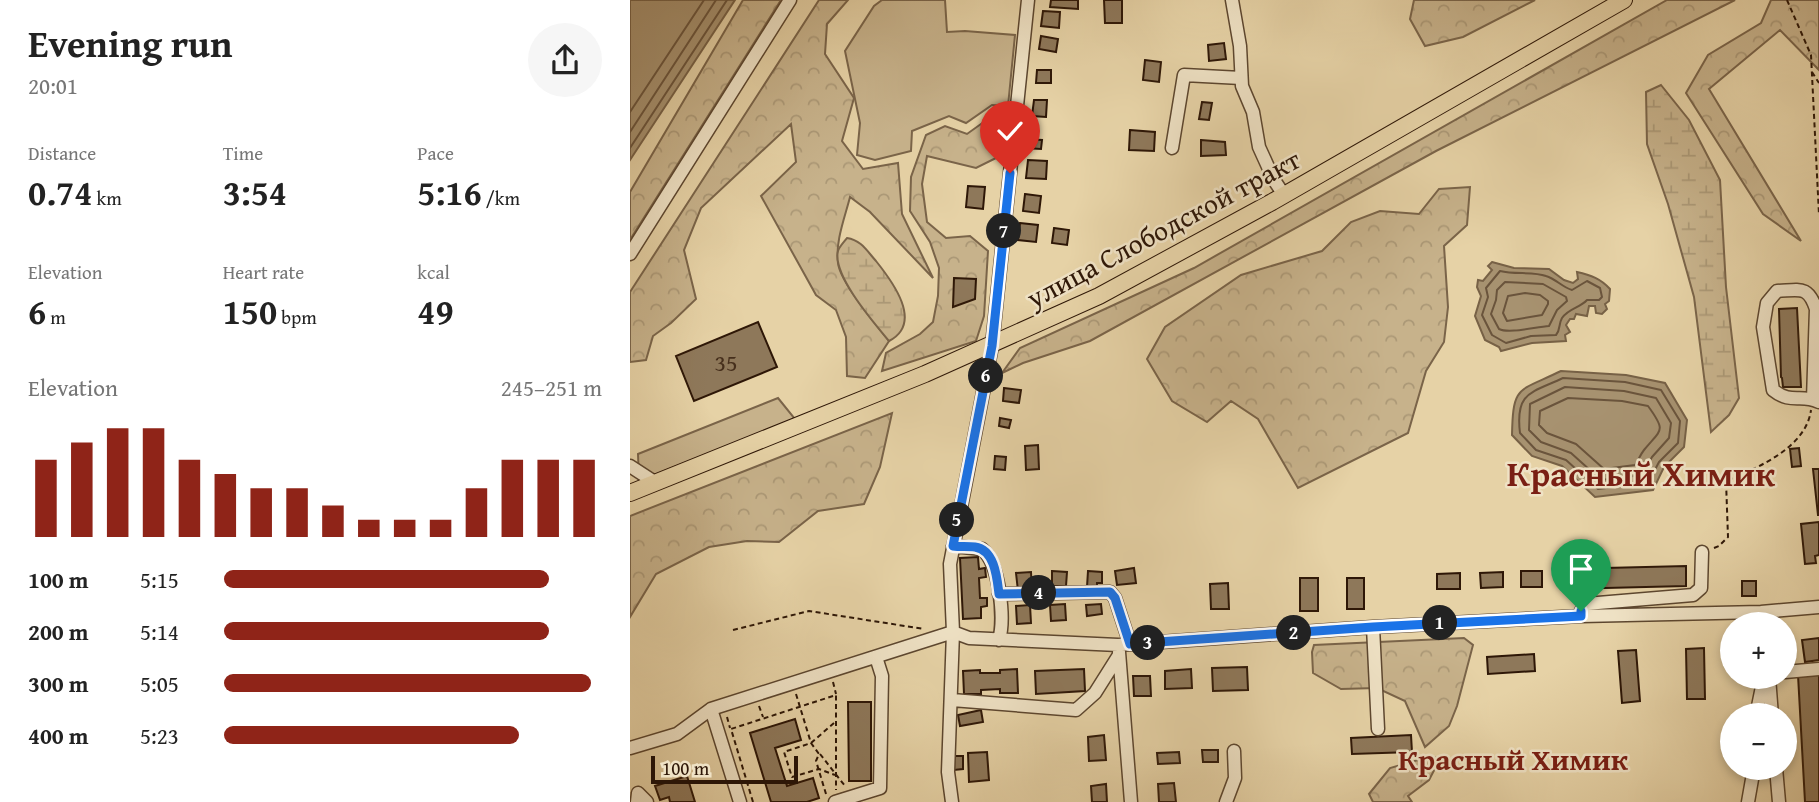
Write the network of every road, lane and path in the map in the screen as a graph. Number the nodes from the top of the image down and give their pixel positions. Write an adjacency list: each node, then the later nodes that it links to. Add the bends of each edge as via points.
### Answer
1 (790, 0): 12 (street)
2 (1028, 0): 13 (street)
3 (1233, 0): 7 (street)
4 (1624, 0): 10 (main road, улица Слободской тракт)
5 (1787, 0): 6 (path, via 1811,55)
6 (1812, 71): 8 (path); 11 (path)
7 (1241, 78): 9 (street, via 1184,75); 10 (street, via 1259,147)
8 (1819, 83)
9 (1172, 148)
10 (1284, 195): 13 (main road, улица Слободской тракт, via 1099,296)
11 (1819, 215)
12 (630, 254)
13 (992, 346): 16 (main road, улица Слободской тракт); 18 (street)
14 (1816, 400): 14 (street, via 1812,296 1803,290 1777,291 1767,303 1763,327 1773,390 1783,398); 19 (path, via 1810,421 1777,457 1726,481 1728,537)
15 (630, 466): 16 (street)
16 (656, 483): 17 (main road, улица Слободской тракт)
17 (630, 493)
18 (953, 546): 20 (street, via 977,547 987,554); 28 (street)
19 (1702, 552): 23 (street, via 1702,589 1693,595 1587,604)
20 (999, 594): 29 (street, via 1003,624); 30 (street, via 1108,591 1115,598)
21 (1819, 607): 22 (street)
22 (1793, 612)
23 (1581, 616): 24 (street); 25 (street)
24 (1720, 618)
25 (1373, 627): 30 (street); 45 (street)
26 (930, 629): 27 (path, via 809,611)
27 (733, 630)
28 (953, 632): 29 (street); 31 (street); 37 (street)
29 (999, 640): 30 (street)
30 (1123, 648): 37 (street, via 1095,693 1076,709); 62 (street)
31 (876, 657): 40 (street); 54 (street, via 883,676 880,788)
32 (1819, 669): 33 (street)
33 (1797, 671)
34 (832, 678): 36 (path)
35 (795, 690): 39 (path)
36 (836, 695): 39 (path); 43 (path)
37 (952, 700): 61 (street, via 948,772)
38 (758, 702): 42 (path)
39 (800, 706): 42 (path); 46 (path)
40 (711, 709): 47 (street, via 677,734); 57 (street)
41 (725, 712): 44 (path)
42 (763, 718): 44 (path)
43 (836, 722): 46 (path); 51 (path)
44 (731, 729): 58 (path)
45 (1378, 729)
46 (811, 743): 49 (path); 50 (path, via 784,752 792,777)
47 (630, 748)
48 (1234, 751): 63 (street, via 1235,778)
49 (819, 754): 50 (path); 51 (path)
50 (819, 769): 51 (path); 59 (path)
51 (836, 775): 54 (path); 60 (path)
52 (1752, 780): 64 (street)
53 (1777, 780): 65 (street)
54 (854, 796): 60 (street)
55 (637, 802): 56 (street, via 638,793)
56 (648, 802)
57 (740, 802)
58 (753, 802)
59 (828, 802)
60 (835, 802)
61 (952, 802)
62 (1131, 802)
63 (1226, 802)
64 (1748, 802)
65 (1779, 802)

